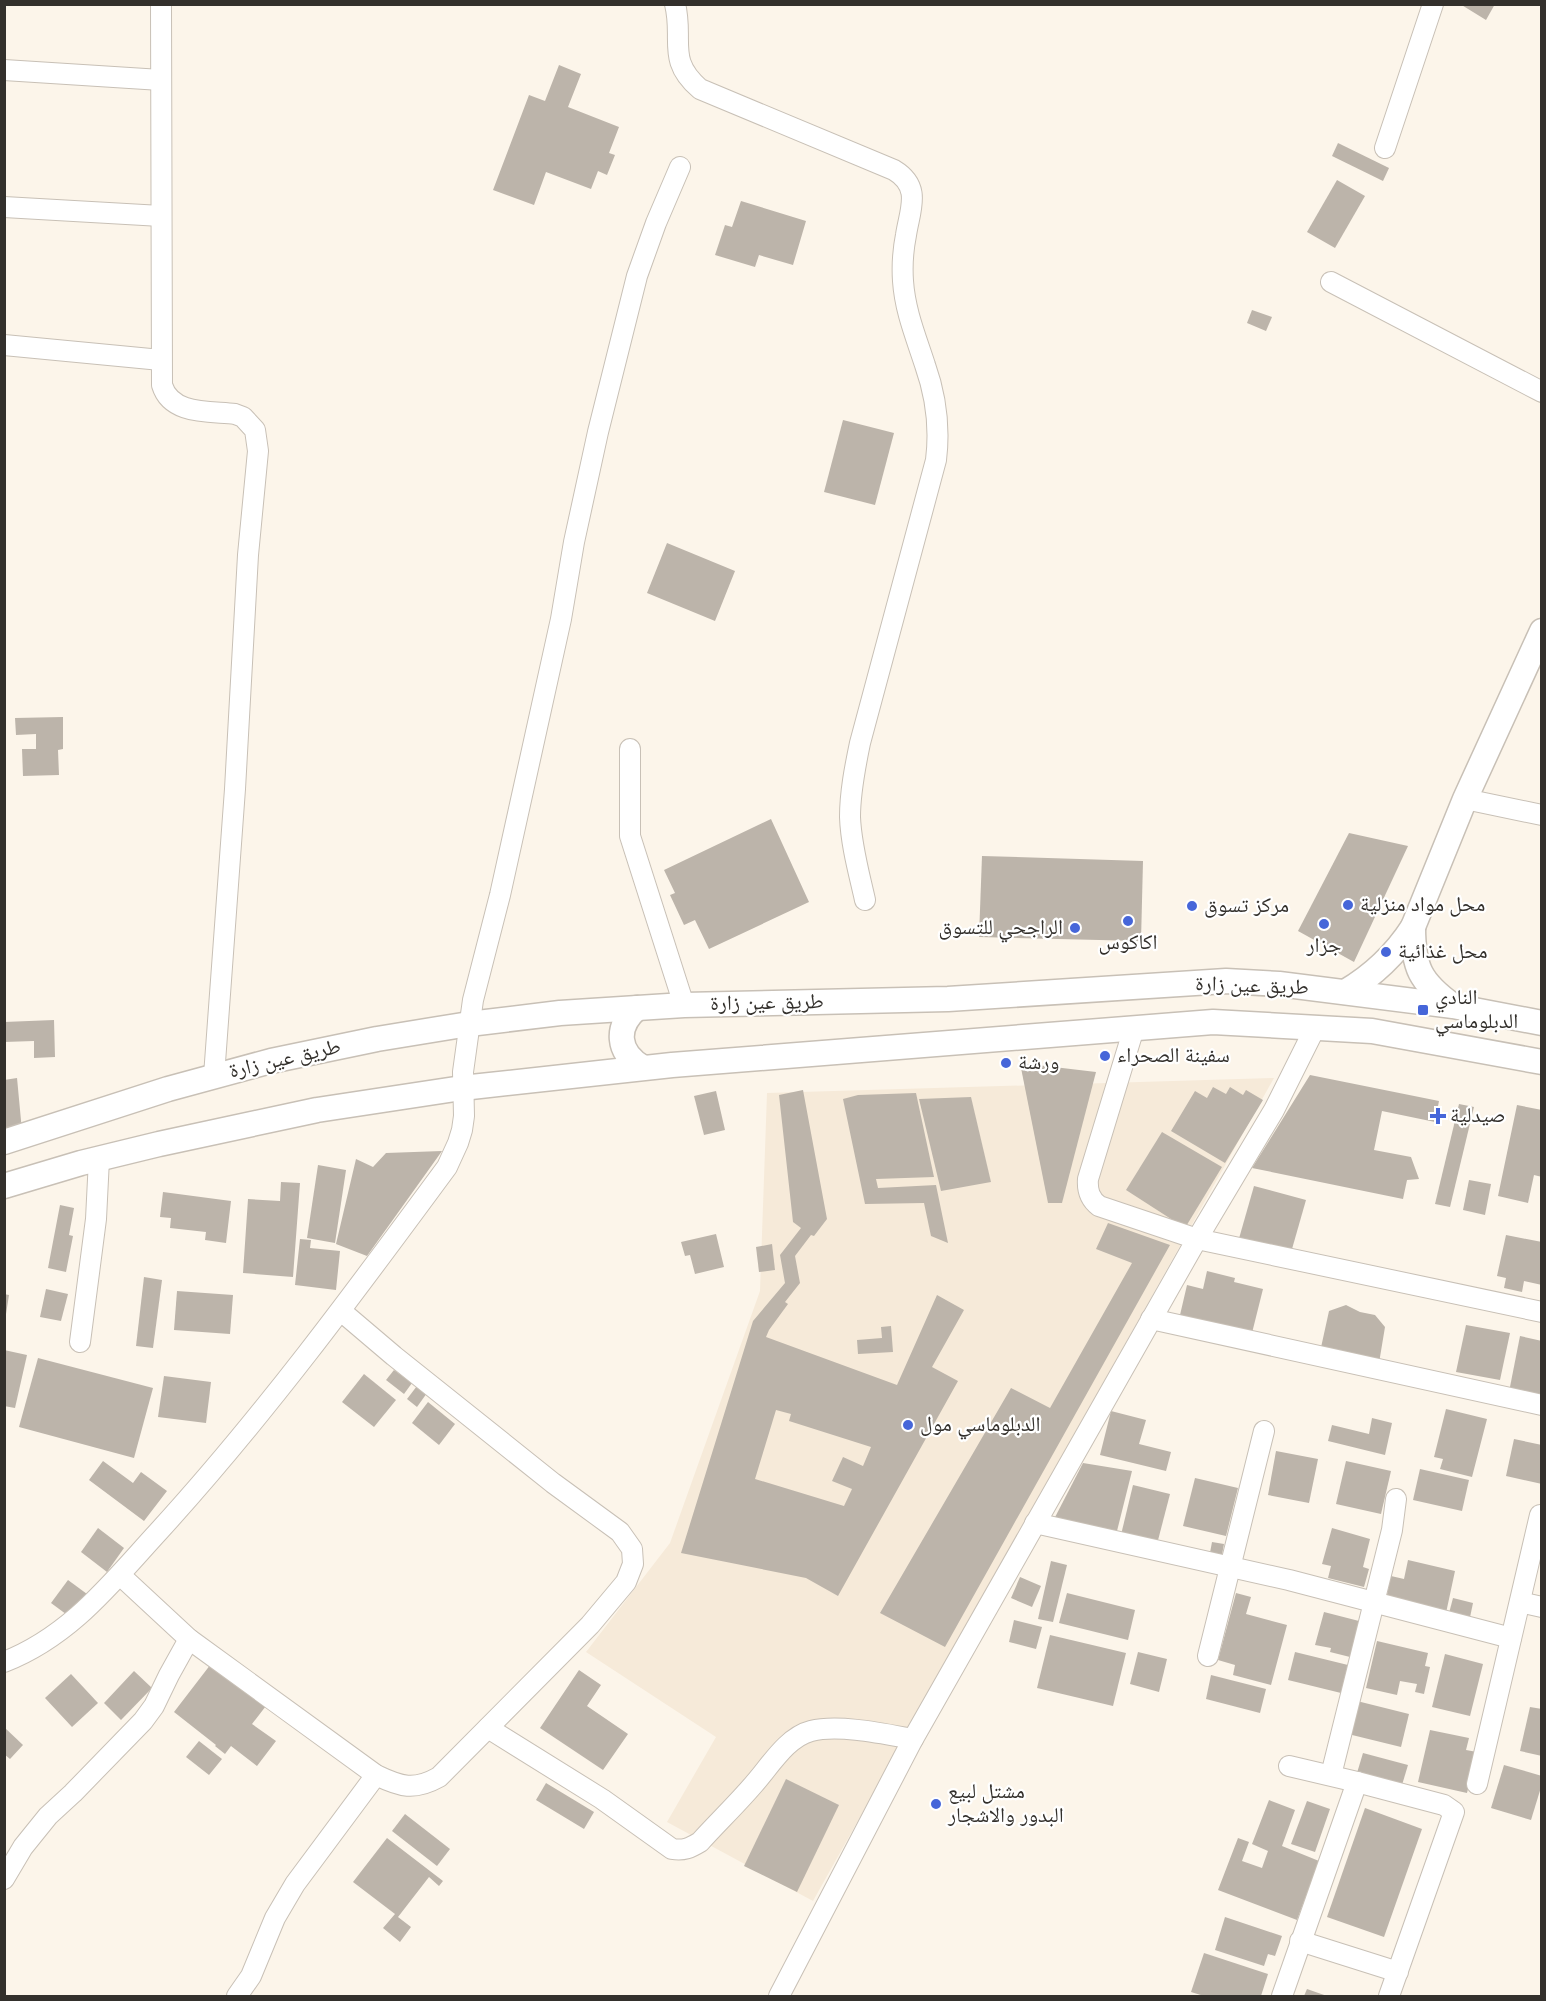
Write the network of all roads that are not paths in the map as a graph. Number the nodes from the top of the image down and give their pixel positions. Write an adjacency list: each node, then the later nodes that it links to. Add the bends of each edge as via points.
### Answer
1 (161, 4): 5 (street)
2 (675, 4): 18 (street, via 680,63 691,82 894,170 906,180 912,195 903,280 910,323 933,394 938,442 850,795 850,819)
3 (1433, 4): 6 (street)
4 (4, 70): 5 (street)
5 (161, 80): 9 (street)
6 (1385, 148)
7 (680, 167): 25 (street, via 637,276 600,421 561,619)
8 (4, 207): 9 (street)
9 (161, 216): 12 (street)
10 (1331, 282): 13 (street)
11 (4, 345): 12 (street)
12 (161, 360): 30 (street, via 162,385 172,402 184,408 243,417 255,430 258,451)
13 (1542, 392)
14 (1542, 631): 16 (main road)
15 (630, 749): 21 (street, via 630,836)
16 (1465, 799): 17 (street); 19 (main road)
17 (1542, 815)
18 (865, 900)
19 (1413, 927): 20 (main road, via 1377,971); 22 (main road, via 1413,951 1420,973 1433,992)
20 (1345, 992): 21 (main road, طريق عين زارة, via 1226,981 948,999); 22 (main road, طريق عين زارة)
21 (684, 1005): 23 (main road, طريق عين زارة)
22 (1453, 1006): 24 (main road, طريق عين زارة)
23 (637, 1008): 25 (main road, طريق عين زارة); 29 (main road, via 625,1022 622,1039 628,1056)
24 (1542, 1023)
25 (469, 1024): 30 (main road, طريق عين زارة, via 323,1049); 31 (street)
26 (1134, 1028): 27 (main road, طريق عين زارة, via 1213,1022); 29 (main road, طريق عين زارة); 35 (street, via 1087,1188 1094,1202 1105,1209)
27 (1316, 1028): 28 (main road, طريق عين زارة, via 1372,1031); 35 (street, via 1274,1110)
28 (1542, 1062)
29 (642, 1067): 31 (main road, طريق عين زارة)
30 (214, 1076): 32 (main road, طريق عين زارة)
31 (462, 1088): 33 (main road, طريق عين زارة, via 317,1110); 36 (street, via 462,1130 447,1167)
32 (4, 1142)
33 (99, 1158): 34 (main road, طريق عين زارة); 39 (street, via 96,1219)
34 (4, 1186)
35 (1197, 1239): 37 (street); 38 (street)
36 (341, 1311): 46 (street, via 238,1441); 54 (street, via 553,1483 620,1532 632,1549 633,1564 626,1582 590,1625)
37 (1542, 1312)
38 (1151, 1319): 40 (street); 44 (street)
39 (80, 1342)
40 (1542, 1405)
41 (1264, 1431): 45 (street)
42 (1396, 1499): 47 (street)
43 (1540, 1515): 48 (street)
44 (1035, 1523): 45 (street); 55 (street)
45 (1231, 1566): 47 (street); 52 (street)
46 (120, 1575): 51 (street); 53 (street, via 60,1633)
47 (1373, 1602): 50 (street); 57 (street)
48 (1520, 1602): 49 (street); 50 (street)
49 (1542, 1607)
50 (1511, 1638): 60 (street)
51 (189, 1639): 58 (street); 61 (street, via 143,1721 41,1823)
52 (1208, 1656)
53 (4, 1662)
54 (488, 1728): 55 (street, via 681,1851 700,1842 781,1753 810,1731 874,1732); 58 (street, via 426,1785 395,1785)
55 (913, 1739): 65 (street)
56 (1289, 1766): 57 (street)
57 (1331, 1775): 59 (street)
58 (376, 1776): 64 (street, via 295,1884 275,1918 252,1976)
59 (1357, 1782): 62 (street); 63 (street, via 1444,1805 1454,1812)
60 (1477, 1785)
61 (4, 1879)
62 (1300, 1941): 63 (street); 66 (street)
63 (1398, 1972): 67 (street)
64 (237, 1996)
65 (779, 1996)
66 (1282, 1996)
67 (1389, 1996)

